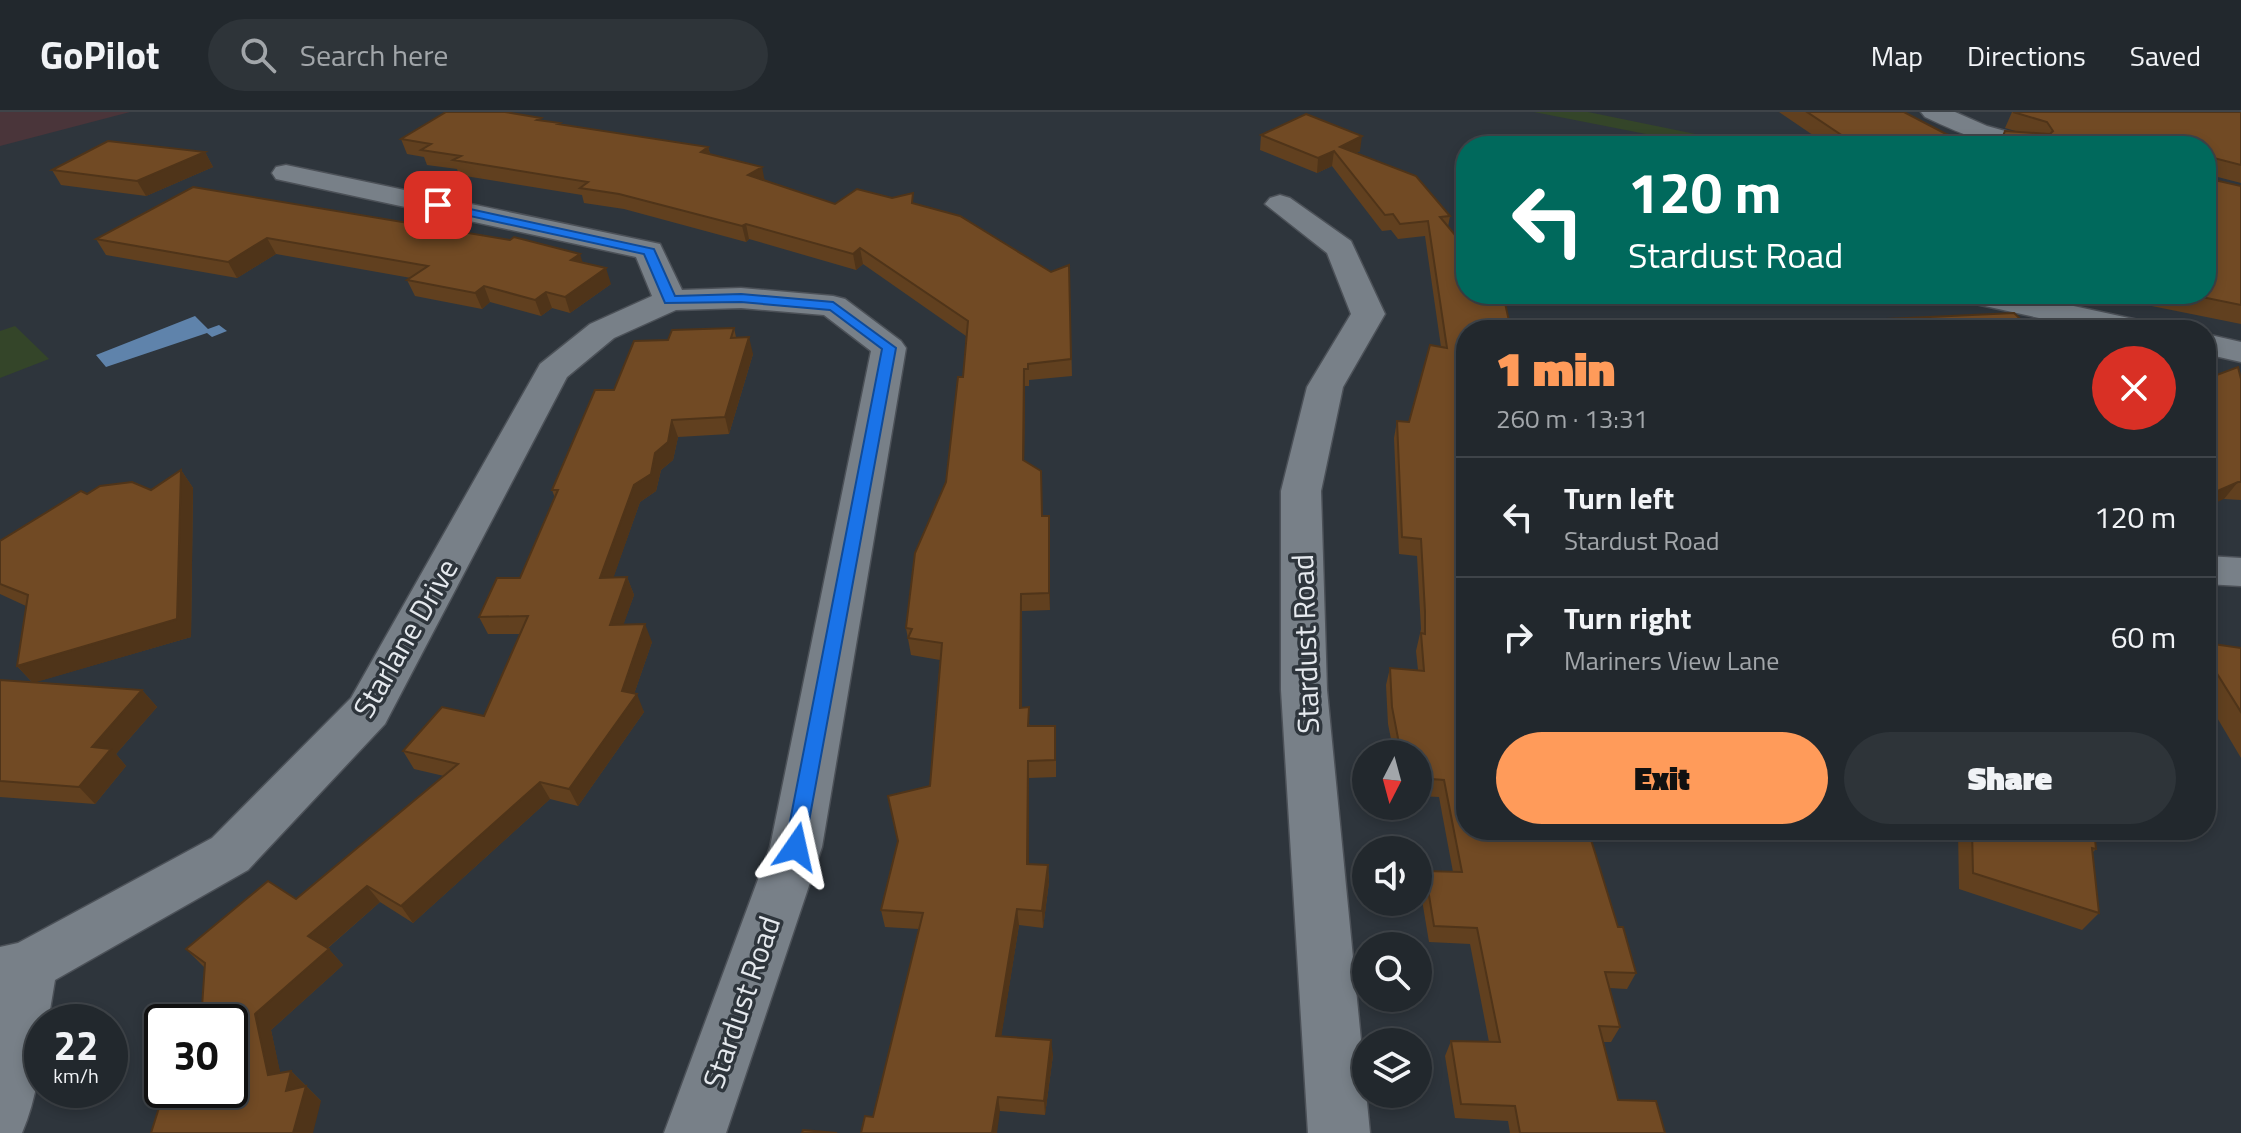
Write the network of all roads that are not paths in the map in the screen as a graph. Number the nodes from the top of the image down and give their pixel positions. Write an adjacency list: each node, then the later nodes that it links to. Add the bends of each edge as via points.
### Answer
1 (1934, 112): 2 (street)
2 (1992, 136)
3 (286, 173): 5 (street, via 649,251)
4 (1280, 204): 15 (street, Stardust Road, via 1340,248 1368,314 1325,387 1301,491 1304,690)
5 (670, 300): 12 (street, Starlane Drive, via 602,331 552,371 368,711 230,854); 14 (street, Stardust Road, via 741,298 833,306 889,348 796,847)
6 (2019, 304): 7 (street)
7 (2094, 320)
8 (2216, 346): 9 (street)
9 (2241, 352)
10 (2216, 571): 11 (street)
11 (2241, 572)
12 (15, 969): 13 (street)
13 (0, 1113)
14 (695, 1133)
15 (1339, 1133)

